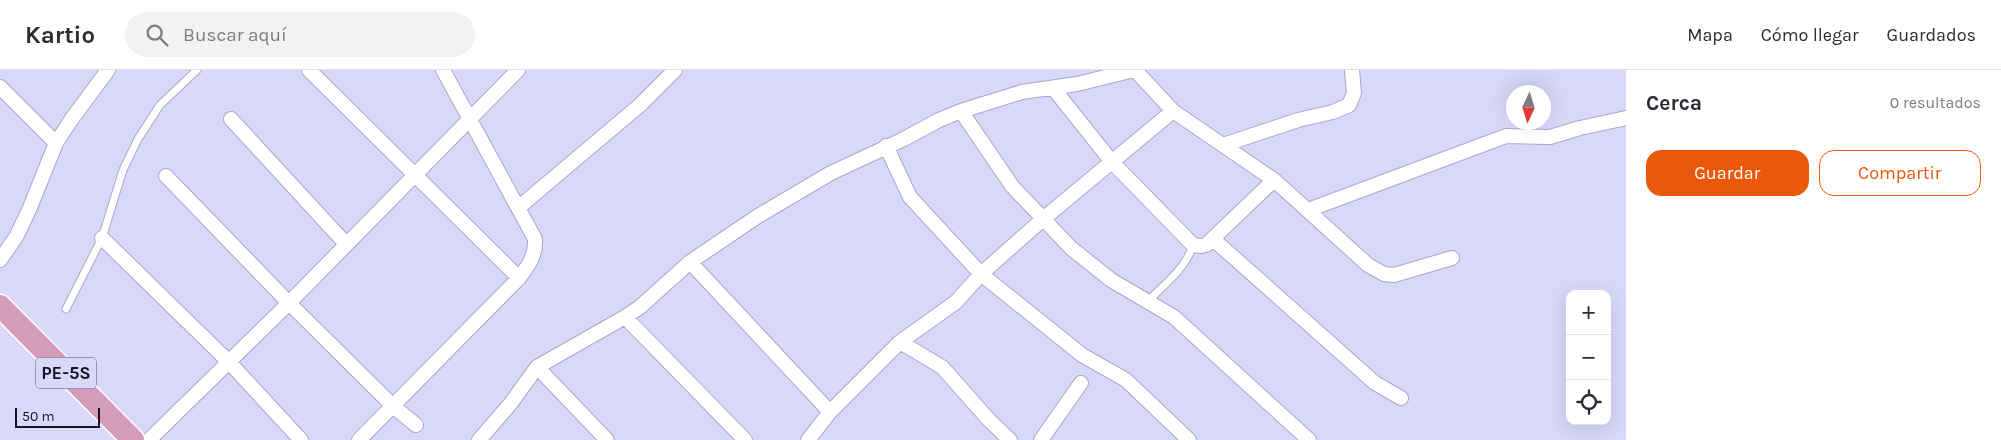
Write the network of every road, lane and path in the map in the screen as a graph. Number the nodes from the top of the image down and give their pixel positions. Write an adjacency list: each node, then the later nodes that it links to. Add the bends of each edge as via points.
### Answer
1 (108, 70): 16 (street)
2 (197, 70): 26 (lane, via 160,104 138,139 123,170)
3 (310, 70): 20 (street)
4 (443, 70): 15 (street)
5 (518, 70): 15 (street)
6 (675, 70): 23 (street, via 640,105)
7 (1134, 70): 10 (street); 12 (street)
8 (1352, 70): 17 (street, via 1354,92 1349,105)
9 (0, 87): 16 (street)
10 (1053, 88): 11 (street, via 1022,92); 19 (street)
11 (961, 111): 18 (street); 25 (street, via 1012,186)
12 (1174, 111): 17 (street); 19 (street)
13 (1626, 118): 24 (street, via 1550,137 1506,136)
14 (231, 119): 28 (street)
15 (470, 119): 20 (street); 23 (street)
16 (56, 143): 31 (street, via 20,228)
17 (1223, 145): 22 (street)
18 (886, 146): 32 (street, via 823,177); 33 (street, via 910,197)
19 (1112, 162): 25 (street); 29 (street)
20 (414, 174): 28 (street); 34 (street)
21 (166, 176): 36 (street)
22 (1274, 180): 24 (street); 27 (street)
23 (518, 208): 34 (street, via 535,239 536,248)
24 (1308, 210): 30 (street, via 1368,265 1384,274 1394,275)
25 (1043, 219): 33 (street); 35 (street, via 1071,248 1104,274)
26 (102, 238): 38 (lane); 41 (street)
27 (1213, 238): 29 (street, via 1201,246); 44 (street, via 1374,383)
28 (346, 244): 36 (street)
29 (1193, 245): 35 (lane, via 1190,255 1175,275)
30 (1452, 258)
31 (0, 260)
32 (690, 262): 39 (street); 46 (street)
33 (981, 274): 40 (street, via 956,302); 58 (street, via 1082,355 1126,380)
34 (520, 278): 45 (street)
35 (1149, 300): 59 (street, via 1174,317)
36 (289, 303): 41 (street); 45 (street)
37 (0, 306): 49 (highway, PE-5S)
38 (66, 309)
39 (625, 317): 42 (street); 54 (street)
40 (900, 342): 46 (street); 56 (street, via 942,367)
41 (229, 362): 50 (street); 51 (street)
42 (537, 368): 48 (street); 53 (street)
43 (1081, 383): 57 (street)
44 (1400, 398)
45 (393, 406): 47 (street); 52 (street)
46 (830, 412): 55 (street)
47 (416, 425)
48 (481, 439)
49 (133, 440)
50 (149, 440)
51 (302, 440)
52 (359, 440)
53 (607, 440)
54 (745, 440)
55 (808, 440)
56 (1010, 440)
57 (1041, 440)
58 (1189, 440)
59 (1309, 440)

